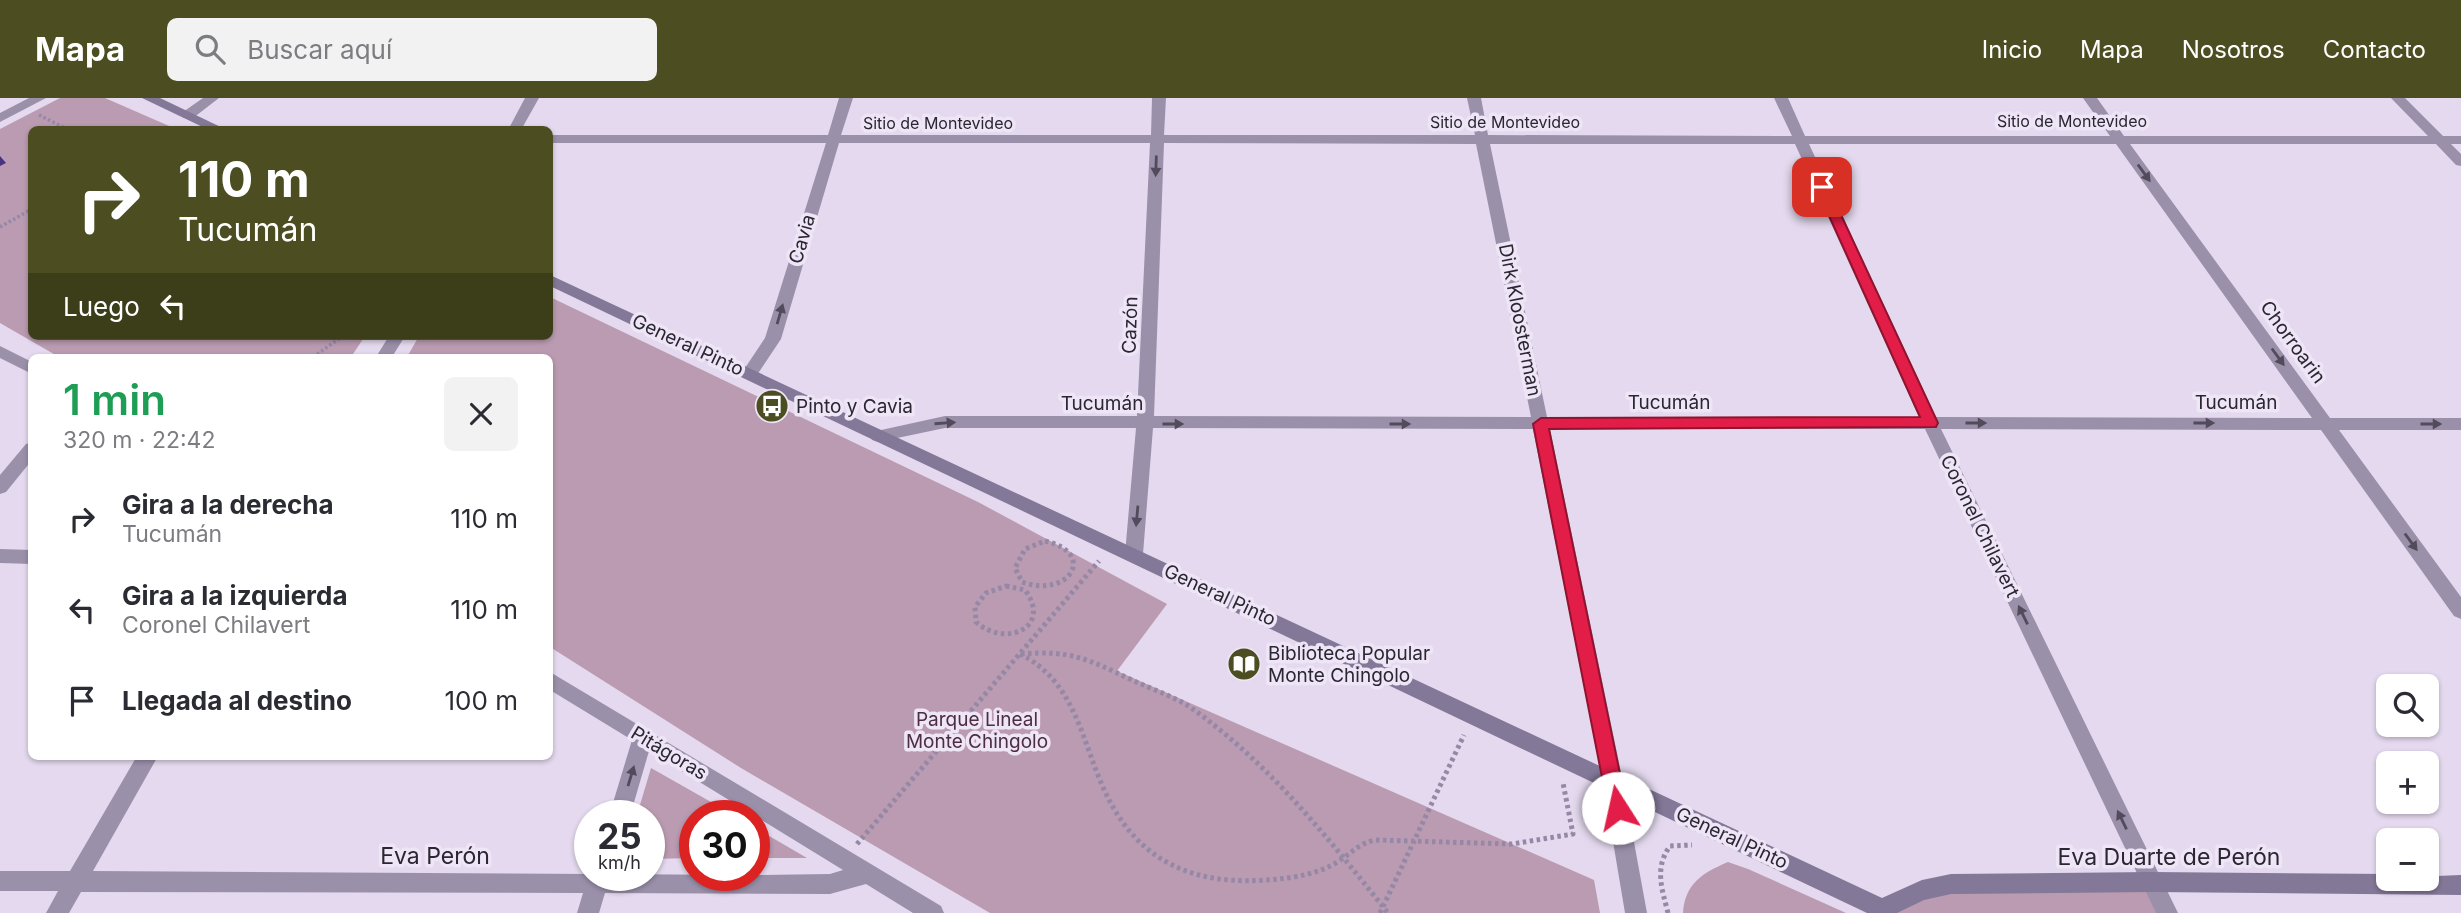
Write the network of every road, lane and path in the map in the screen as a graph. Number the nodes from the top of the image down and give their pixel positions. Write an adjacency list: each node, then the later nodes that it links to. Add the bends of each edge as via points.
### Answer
1 (39, 98): 13 (street)
2 (149, 98): 12 (main road)
3 (212, 98): 12 (street)
4 (532, 98): 16 (street)
5 (846, 98): 24 (street, Cavia)
6 (1159, 98): 20 (street, Cazón)
7 (1474, 98): 19 (street, Dirk Kloosterman)
8 (1781, 98): 21 (street, Coronel Chilavert)
9 (2090, 98): 17 (street, Chorroarin)
10 (2398, 98): 22 (street)
11 (31, 111): 14 (path)
12 (188, 115): 15 (main road)
13 (0, 118)
14 (61, 126)
15 (212, 126)
16 (516, 126)
17 (2119, 138): 21 (street, Sitio de Montevideo); 22 (street, Sitio de Montevideo); 35 (street, Chorroarin, one-way to 35)
18 (553, 139): 24 (street, Sitio de Montevideo)
19 (1483, 139): 20 (street, Sitio de Montevideo); 21 (street, Sitio de Montevideo); 37 (street, Dirk Kloosterman)
20 (1157, 140): 24 (street, Sitio de Montevideo); 36 (street, Cazón, one-way to 36)
21 (1800, 140): 34 (street, Coronel Chilavert)
22 (2439, 140): 23 (street, Sitio de Montevideo); 25 (street)
23 (2461, 140)
24 (831, 141): 33 (street, Cavia, one-way to 24, via 773,339)
25 (2461, 162)
26 (28, 211): 27 (path)
27 (0, 227)
28 (553, 281): 33 (main road, General Pinto)
29 (337, 340): 31 (path)
30 (0, 351): 32 (street)
31 (317, 354)
32 (28, 367)
33 (749, 374): 39 (main road, General Pinto)
34 (1930, 423): 35 (street, Tucumán, one-way to 35); 37 (street, Tucumán); 67 (street, Coronel Chilavert, one-way to 34)
35 (2326, 423): 38 (street, Tucumán, one-way to 38); 47 (street, Chorroarin, one-way to 47)
36 (1145, 424): 37 (street, Tucumán, one-way to 37); 39 (street, Tucumán, one-way to 36, via 945,422); 43 (street, Cazón, one-way to 43)
37 (1541, 424): 56 (street, Dirk Kloosterman)
38 (2461, 424)
39 (878, 436): 42 (main road, General Pinto)
40 (28, 453): 41 (street)
41 (0, 487)
42 (1113, 544): 43 (main road, General Pinto); 49 (path)
43 (1133, 554): 52 (main road, General Pinto)
44 (0, 556): 45 (street)
45 (28, 557)
46 (1027, 588): 46 (path, via 1015,568 1026,548 1054,542 1070,551 1075,566 1065,580 1047,588); 48 (path, via 1035,604); 48 (path, via 995,588 979,599 974,615 981,629 997,636 1017,633)
47 (2461, 611)
48 (1031, 621): 49 (path)
49 (1043, 627): 50 (path)
50 (1020, 654): 60 (path, via 1079,655 1188,706 1271,775); 60 (path, via 1038,662 1068,698 1083,725 1114,809 1134,840 1156,858 1204,878 1265,879 1318,871); 61 (path)
51 (553, 682): 53 (street, Pitágoras)
52 (1474, 715): 54 (main road, General Pinto); 58 (path)
53 (643, 737): 57 (street, one-way to 53); 61 (street, Pitágoras)
54 (1557, 755): 56 (main road, General Pinto); 58 (path, via 1573,834 1512,844)
55 (146, 760): 66 (street)
56 (1613, 782): 71 (main road, General Pinto); 76 (street, Dirk Kloosterman)
57 (624, 800)
58 (1412, 842): 60 (path, via 1360,842); 70 (path)
59 (1703, 850): 77 (path, via 1691,845 1670,846 1660,856)
60 (1344, 858): 70 (path)
61 (845, 859): 62 (street, Pitágoras)
62 (868, 873): 64 (street, Eva Perón, via 830,884); 74 (street, Pitágoras)
63 (574, 879): 66 (street, Eva Perón)
64 (665, 880)
65 (0, 881): 66 (street, Eva Perón)
66 (75, 882): 72 (street)
67 (2152, 882): 68 (main road, Eva Duarte de Perón); 71 (main road, Eva Duarte de Perón, via 1951,884 1922,890); 78 (street, Coronel Chilavert)
68 (2461, 885)
69 (595, 891): 73 (street)
70 (1382, 910): 75 (path)
71 (1886, 911)
72 (57, 913)
73 (588, 913)
74 (933, 913)
75 (1388, 913)
76 (1636, 913)
77 (1668, 913)
78 (2167, 913)

